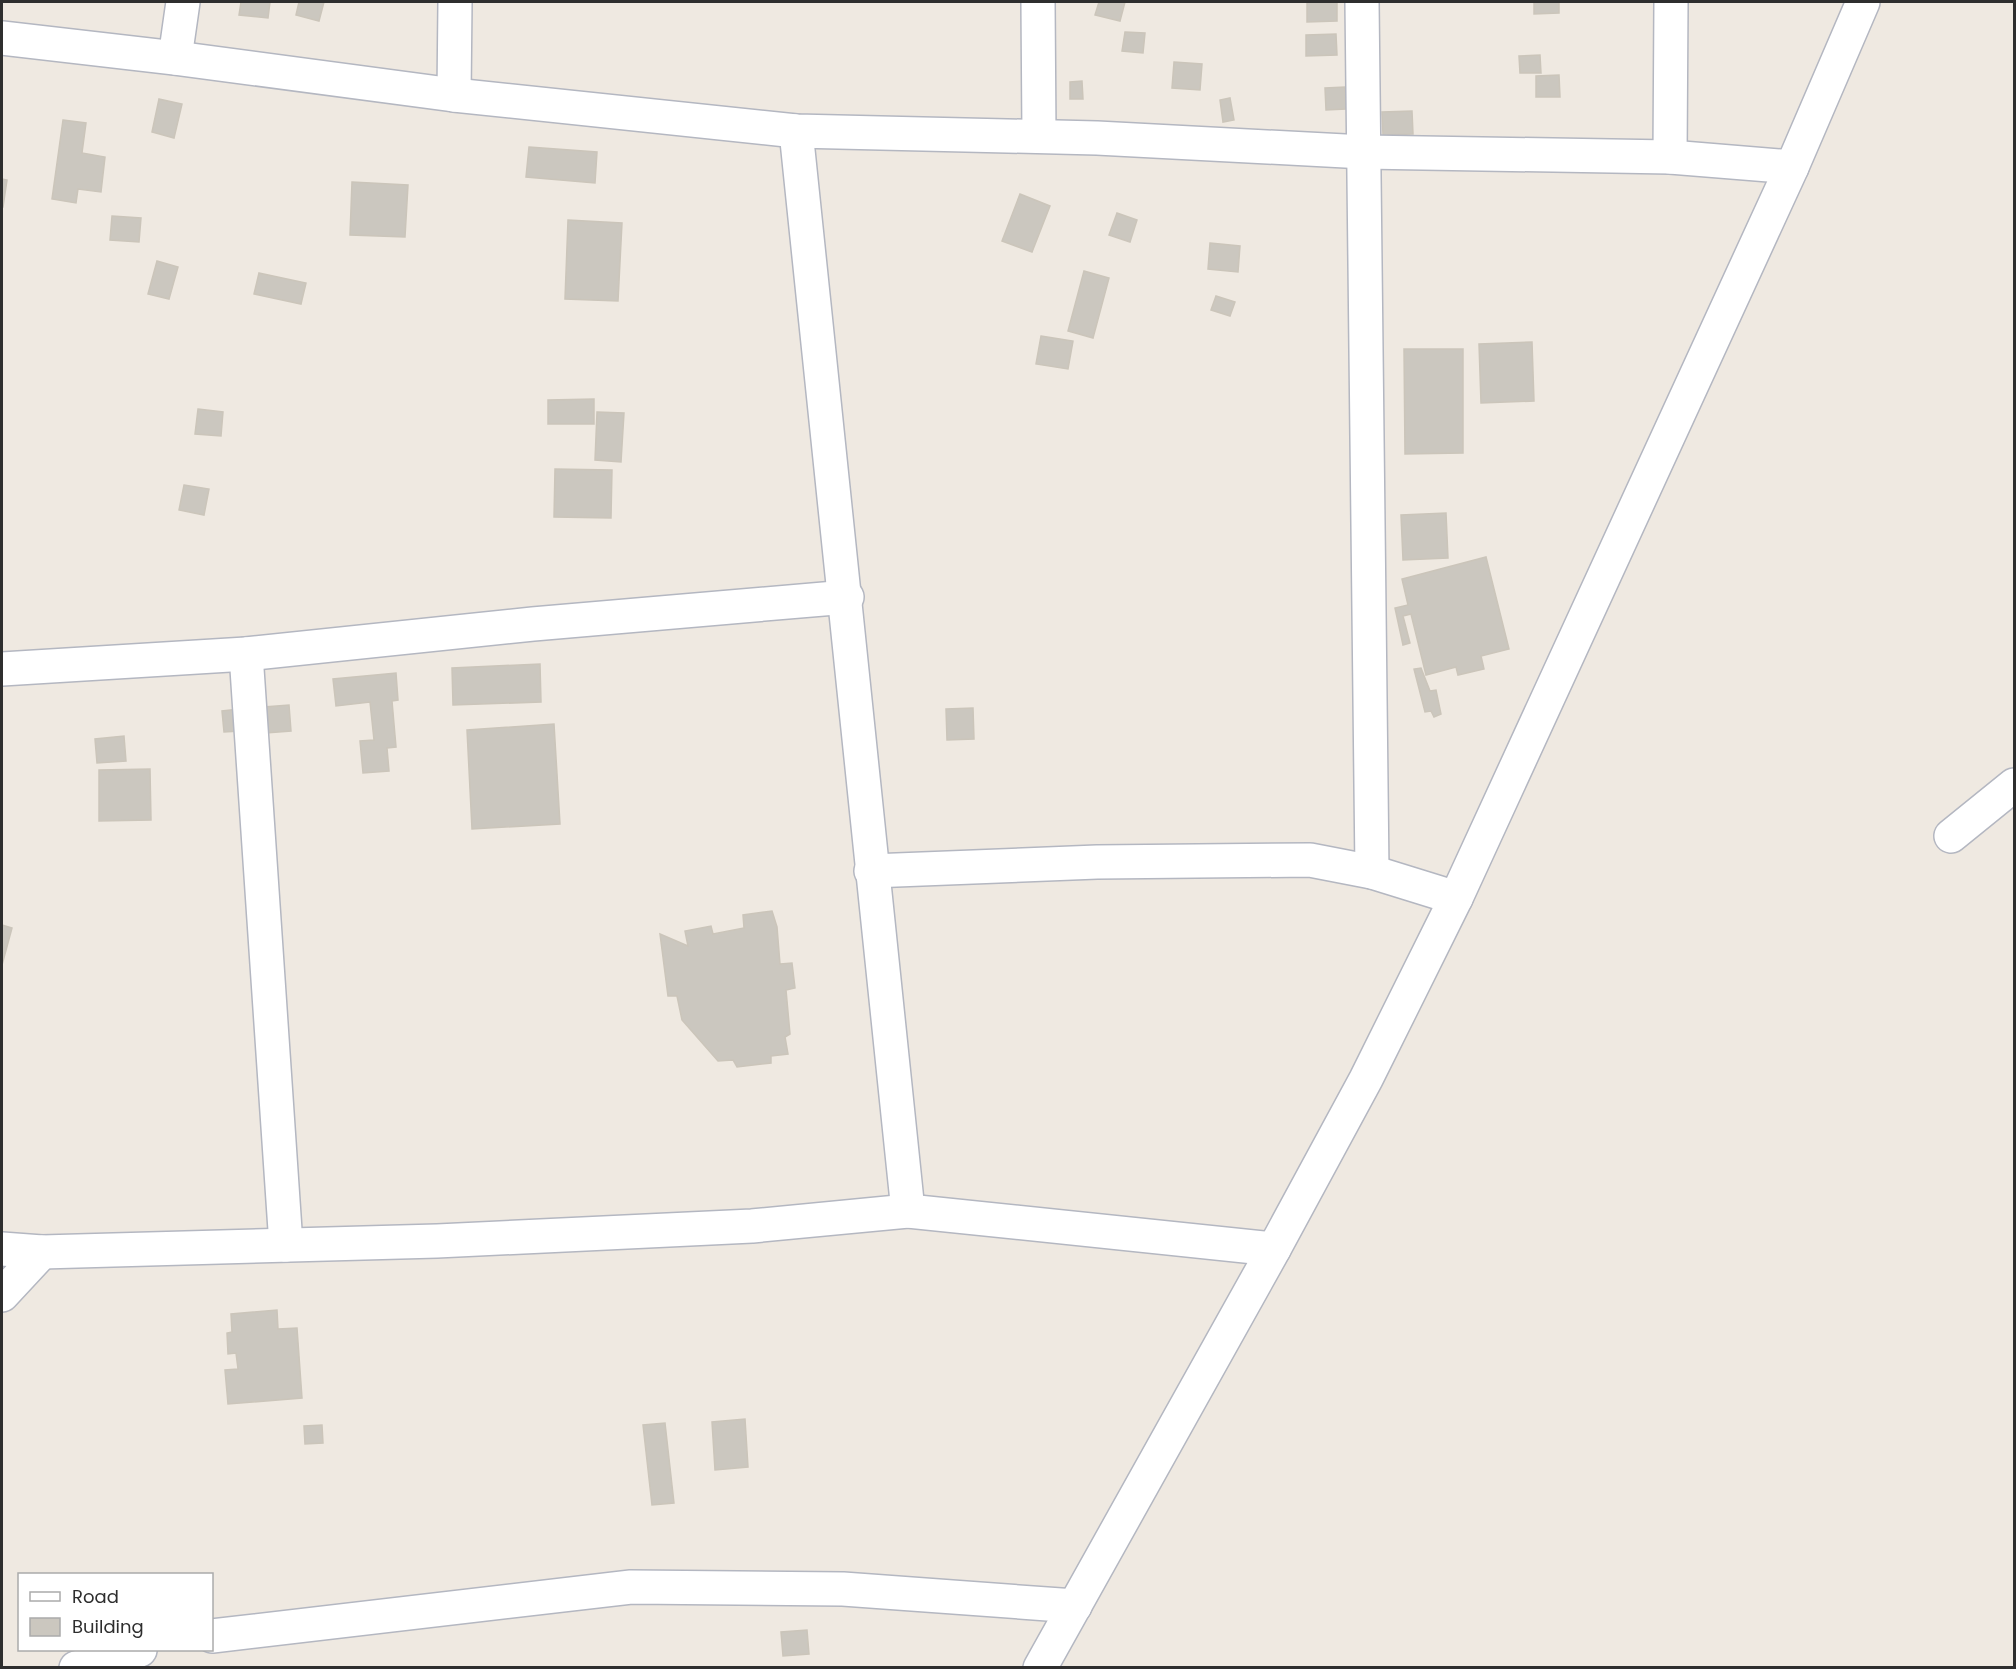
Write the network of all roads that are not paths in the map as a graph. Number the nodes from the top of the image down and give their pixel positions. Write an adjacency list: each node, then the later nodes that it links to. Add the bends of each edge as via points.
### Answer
1 (183, 2): 8 (street)
2 (455, 2): 9 (street)
3 (1038, 2): 11 (street)
4 (1362, 2): 12 (street)
5 (1671, 2): 13 (street)
6 (1863, 2): 14 (street)
7 (2, 38): 8 (street)
8 (175, 58): 9 (street)
9 (454, 95): 10 (street)
10 (796, 131): 11 (street); 15 (street)
11 (1039, 136): 12 (street)
12 (1364, 152): 13 (street); 21 (street)
13 (1670, 157): 14 (street)
14 (1792, 167): 22 (street)
15 (847, 597): 16 (street); 20 (street)
16 (246, 654): 17 (street); 24 (street)
17 (2, 669)
18 (2014, 784): 19 (street)
19 (1951, 836)
20 (871, 871): 21 (street, via 1097,862 1310,860); 23 (street)
21 (1372, 872): 22 (street)
22 (1456, 898): 26 (street, via 1366,1079)
23 (908, 1211): 24 (street, via 752,1226); 26 (street)
24 (286, 1245): 27 (street)
25 (2, 1249): 27 (street)
26 (1274, 1249): 29 (street)
27 (42, 1252): 28 (street)
28 (2, 1294)
29 (1075, 1606): 30 (street, via 843,1589 631,1587); 33 (street)
30 (213, 1636)
31 (136, 1651): 32 (street)
32 (76, 1668)
33 (1040, 1668)

